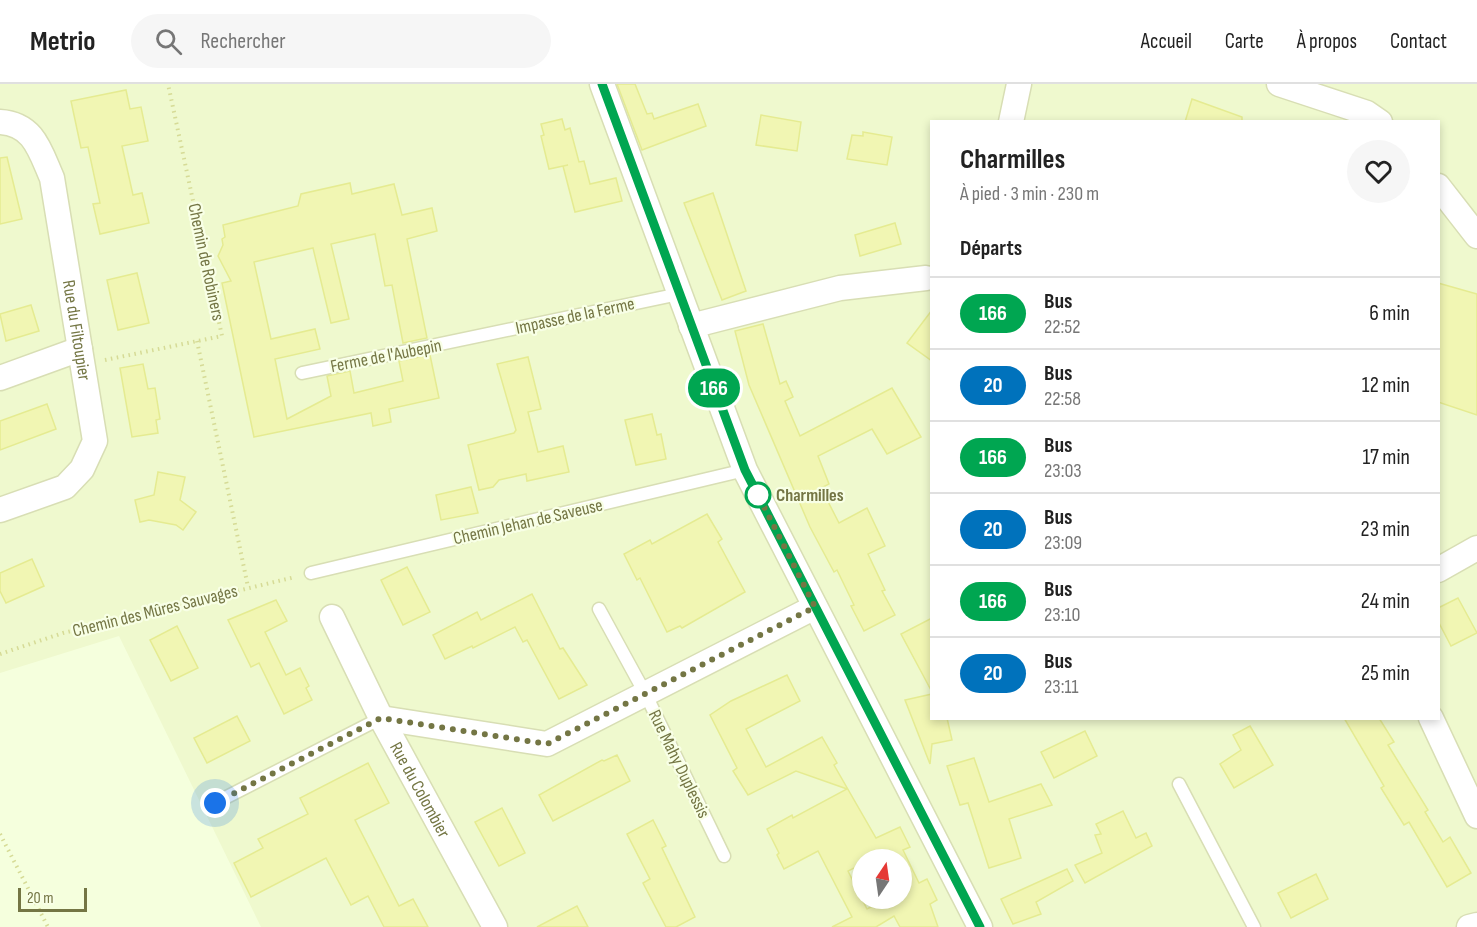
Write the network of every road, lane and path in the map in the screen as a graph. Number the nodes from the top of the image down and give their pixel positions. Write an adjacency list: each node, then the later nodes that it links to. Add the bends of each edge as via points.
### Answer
1 (168, 84): 14 (path, Chemin de Robiners, via 222,336)
2 (602, 84): 11 (street)
3 (1019, 84): 5 (street)
4 (1279, 84): 6 (street, via 1367,112)
5 (1011, 120)
6 (1377, 120)
7 (0, 122): 15 (street, Rue du Filtoupier, via 14,123 34,138 52,178)
8 (1440, 189): 9 (street)
9 (1477, 236)
10 (930, 276): 12 (street, via 840,288)
11 (680, 294): 12 (street); 13 (lane, Impasse de la Ferme)
12 (691, 326): 18 (street)
13 (470, 339): 16 (lane, Ferme de l'Aubepin)
14 (197, 341): 15 (path, Chemin de Robiners); 23 (path)
15 (82, 357): 17 (street); 19 (street, Rue du Filtoupier, via 95,441 82,470 64,486)
16 (302, 373)
17 (0, 378)
18 (745, 470): 22 (lane, Chemin Jehan de Saveuse); 24 (street)
19 (0, 510)
20 (1477, 548): 21 (street)
21 (1440, 569)
22 (311, 573): 23 (path, Chemin des Mûres Sauvages)
23 (248, 587): 27 (path, Chemin des Mûres Sauvages, via 63,633)
24 (815, 607): 28 (street); 39 (street)
25 (599, 609): 28 (lane, Rue Mahy Duplessis)
26 (332, 617): 29 (street, Rue du Colombier)
27 (0, 654)
28 (646, 695): 29 (street, via 547,744); 35 (lane, Rue Mahy Duplessis)
29 (381, 718): 32 (lane); 38 (street, Rue du Colombier)
30 (1432, 720): 33 (street)
31 (1179, 784): 40 (lane)
32 (215, 803)
33 (1477, 816)
34 (0, 834): 37 (path)
35 (724, 856)
36 (1477, 925): 41 (street)
37 (48, 927)
38 (495, 927)
39 (980, 927)
40 (1254, 927)
41 (1469, 927)

